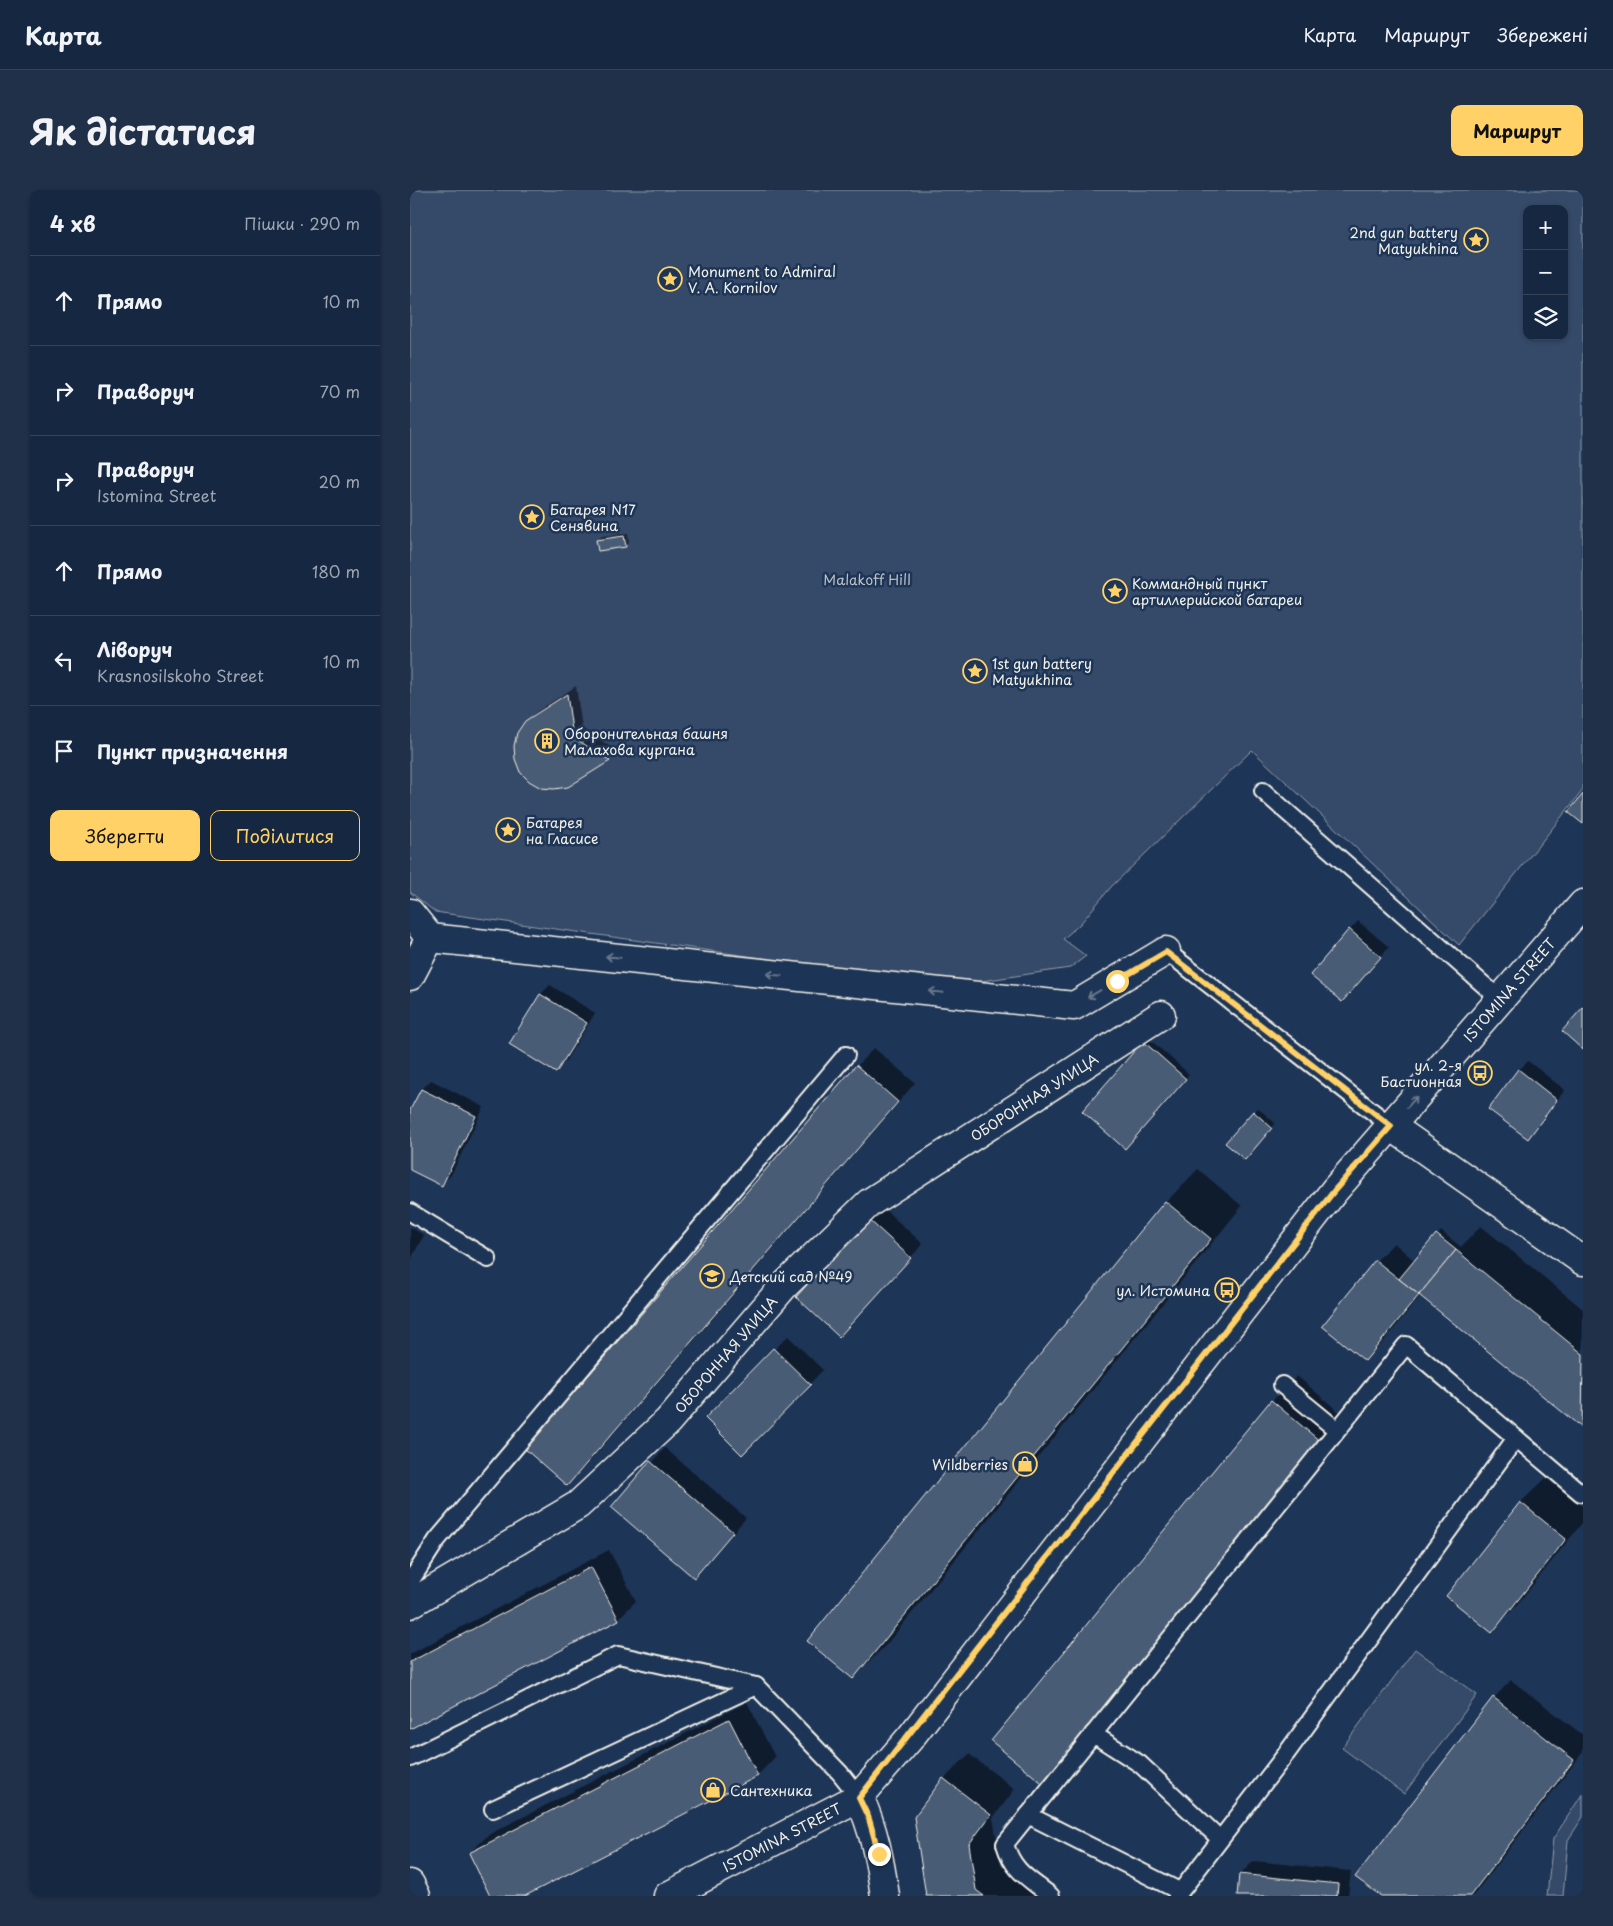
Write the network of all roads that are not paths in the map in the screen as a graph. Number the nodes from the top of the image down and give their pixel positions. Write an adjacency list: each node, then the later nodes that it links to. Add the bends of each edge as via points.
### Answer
1 (1263, 791): 7 (lane)
2 (1583, 904): 7 (street, ISTOMINA STREET)
3 (410, 913): 4 (street)
4 (430, 938): 5 (street, one-way to 4, via 1074,1006); 6 (street)
5 (1166, 952): 10 (lane)
6 (410, 976)
7 (1501, 1000): 10 (street, ISTOMINA STREET, one-way to 7)
8 (1161, 1015): 19 (street, ОБОРОННАЯ УЛИЦА, via 869,1203 784,1286 668,1421 578,1505)
9 (846, 1055): 18 (lane, via 437,1540)
10 (1391, 1126): 13 (street); 23 (street, ISTOMINA STREET, via 1331,1195 910,1738)
11 (410, 1212): 12 (lane)
12 (488, 1259)
13 (1583, 1261)
14 (1282, 1385): 15 (lane)
15 (1337, 1430): 16 (lane, via 1406,1346); 21 (lane)
16 (1516, 1438): 17 (lane, via 1580,1494); 26 (lane, via 1286,1754)
17 (1583, 1492)
18 (410, 1582)
19 (410, 1604)
20 (756, 1686): 22 (lane, via 618,1655); 23 (lane, via 840,1773); 24 (lane)
21 (1093, 1734): 25 (lane); 26 (lane, via 1140,1764)
22 (410, 1758)
23 (859, 1798): 30 (street, ISTOMINA STREET); 31 (street, via 879,1854)
24 (493, 1809)
25 (1028, 1816): 28 (lane); 32 (lane, via 1005,1844 1009,1860)
26 (1220, 1838): 28 (lane)
27 (410, 1884): 29 (street)
28 (1178, 1894)
29 (416, 1896)
30 (668, 1896)
31 (885, 1896)
32 (1051, 1896)

